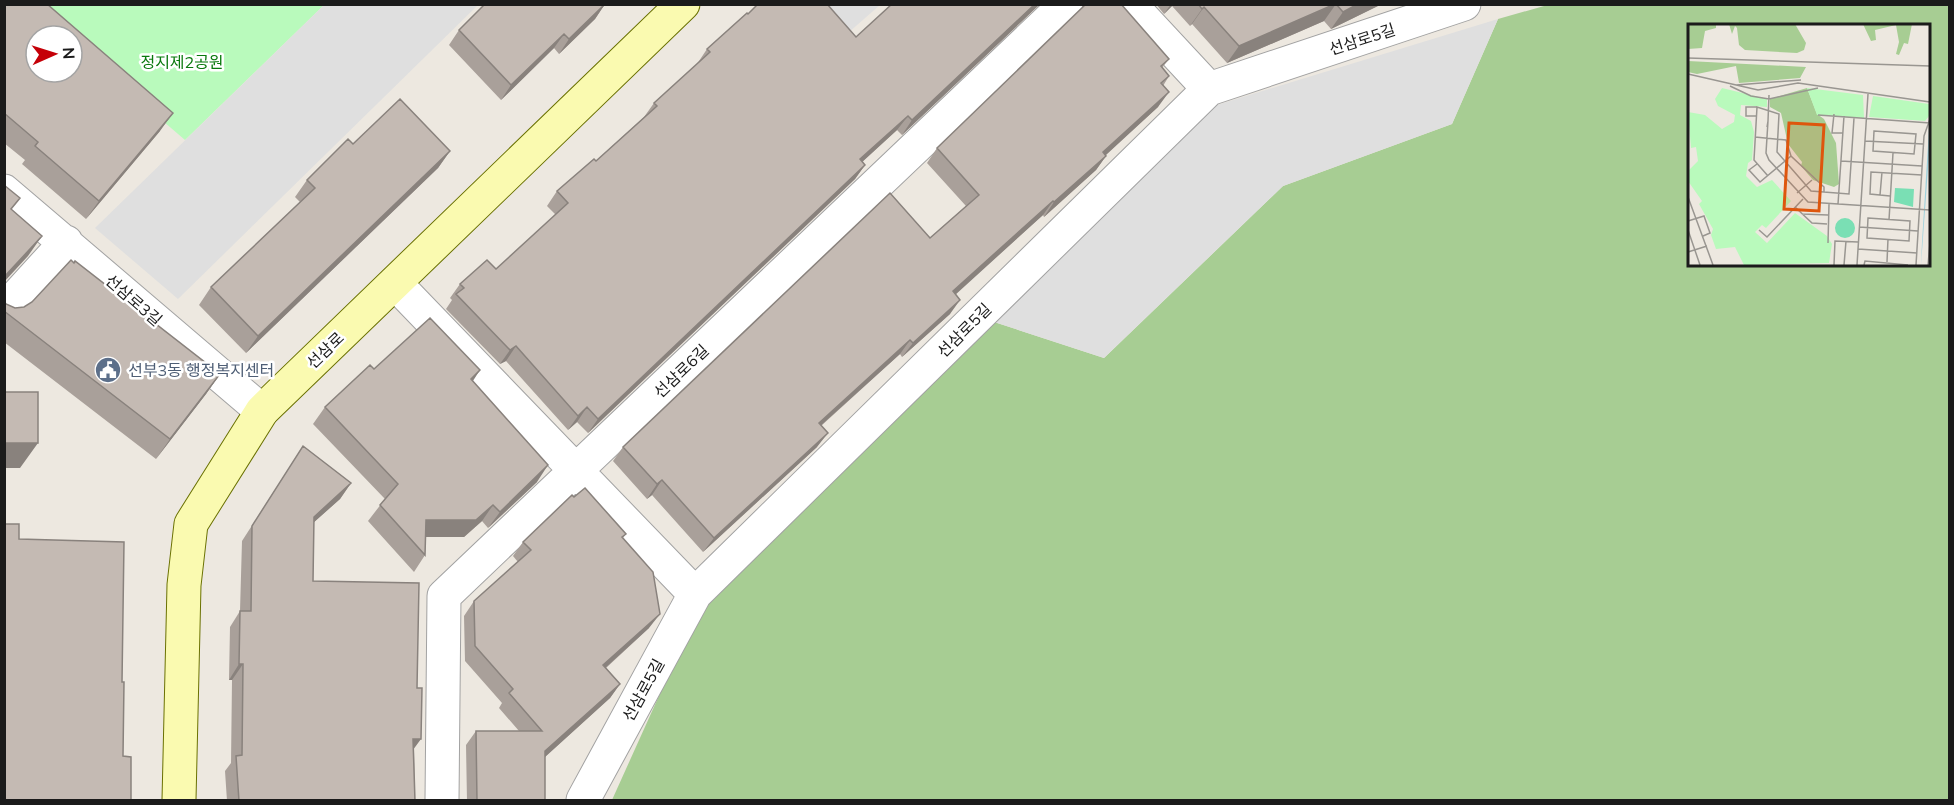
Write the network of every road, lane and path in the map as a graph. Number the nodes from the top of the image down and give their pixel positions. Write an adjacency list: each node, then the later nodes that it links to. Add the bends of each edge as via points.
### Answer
1 (682, 4): 8 (street, 선삼로)
2 (1066, 4): 11 (street, 선삼로6길)
3 (1130, 4): 5 (street)
4 (1464, 4): 5 (street, 선삼로5길)
5 (1209, 89): 12 (street, 선삼로5길)
6 (4, 191): 7 (street, 선삼로3길)
7 (66, 242): 9 (street); 10 (street, 선삼로3길)
8 (394, 283): 10 (street, 선삼로); 11 (street)
9 (4, 310)
10 (262, 411): 13 (street, 선삼로, via 191,524 184,585)
11 (575, 471): 12 (street); 14 (street, 선삼로6길, via 444,596)
12 (695, 594): 15 (street, 선삼로5길)
13 (179, 801)
14 (442, 801)
15 (583, 801)

